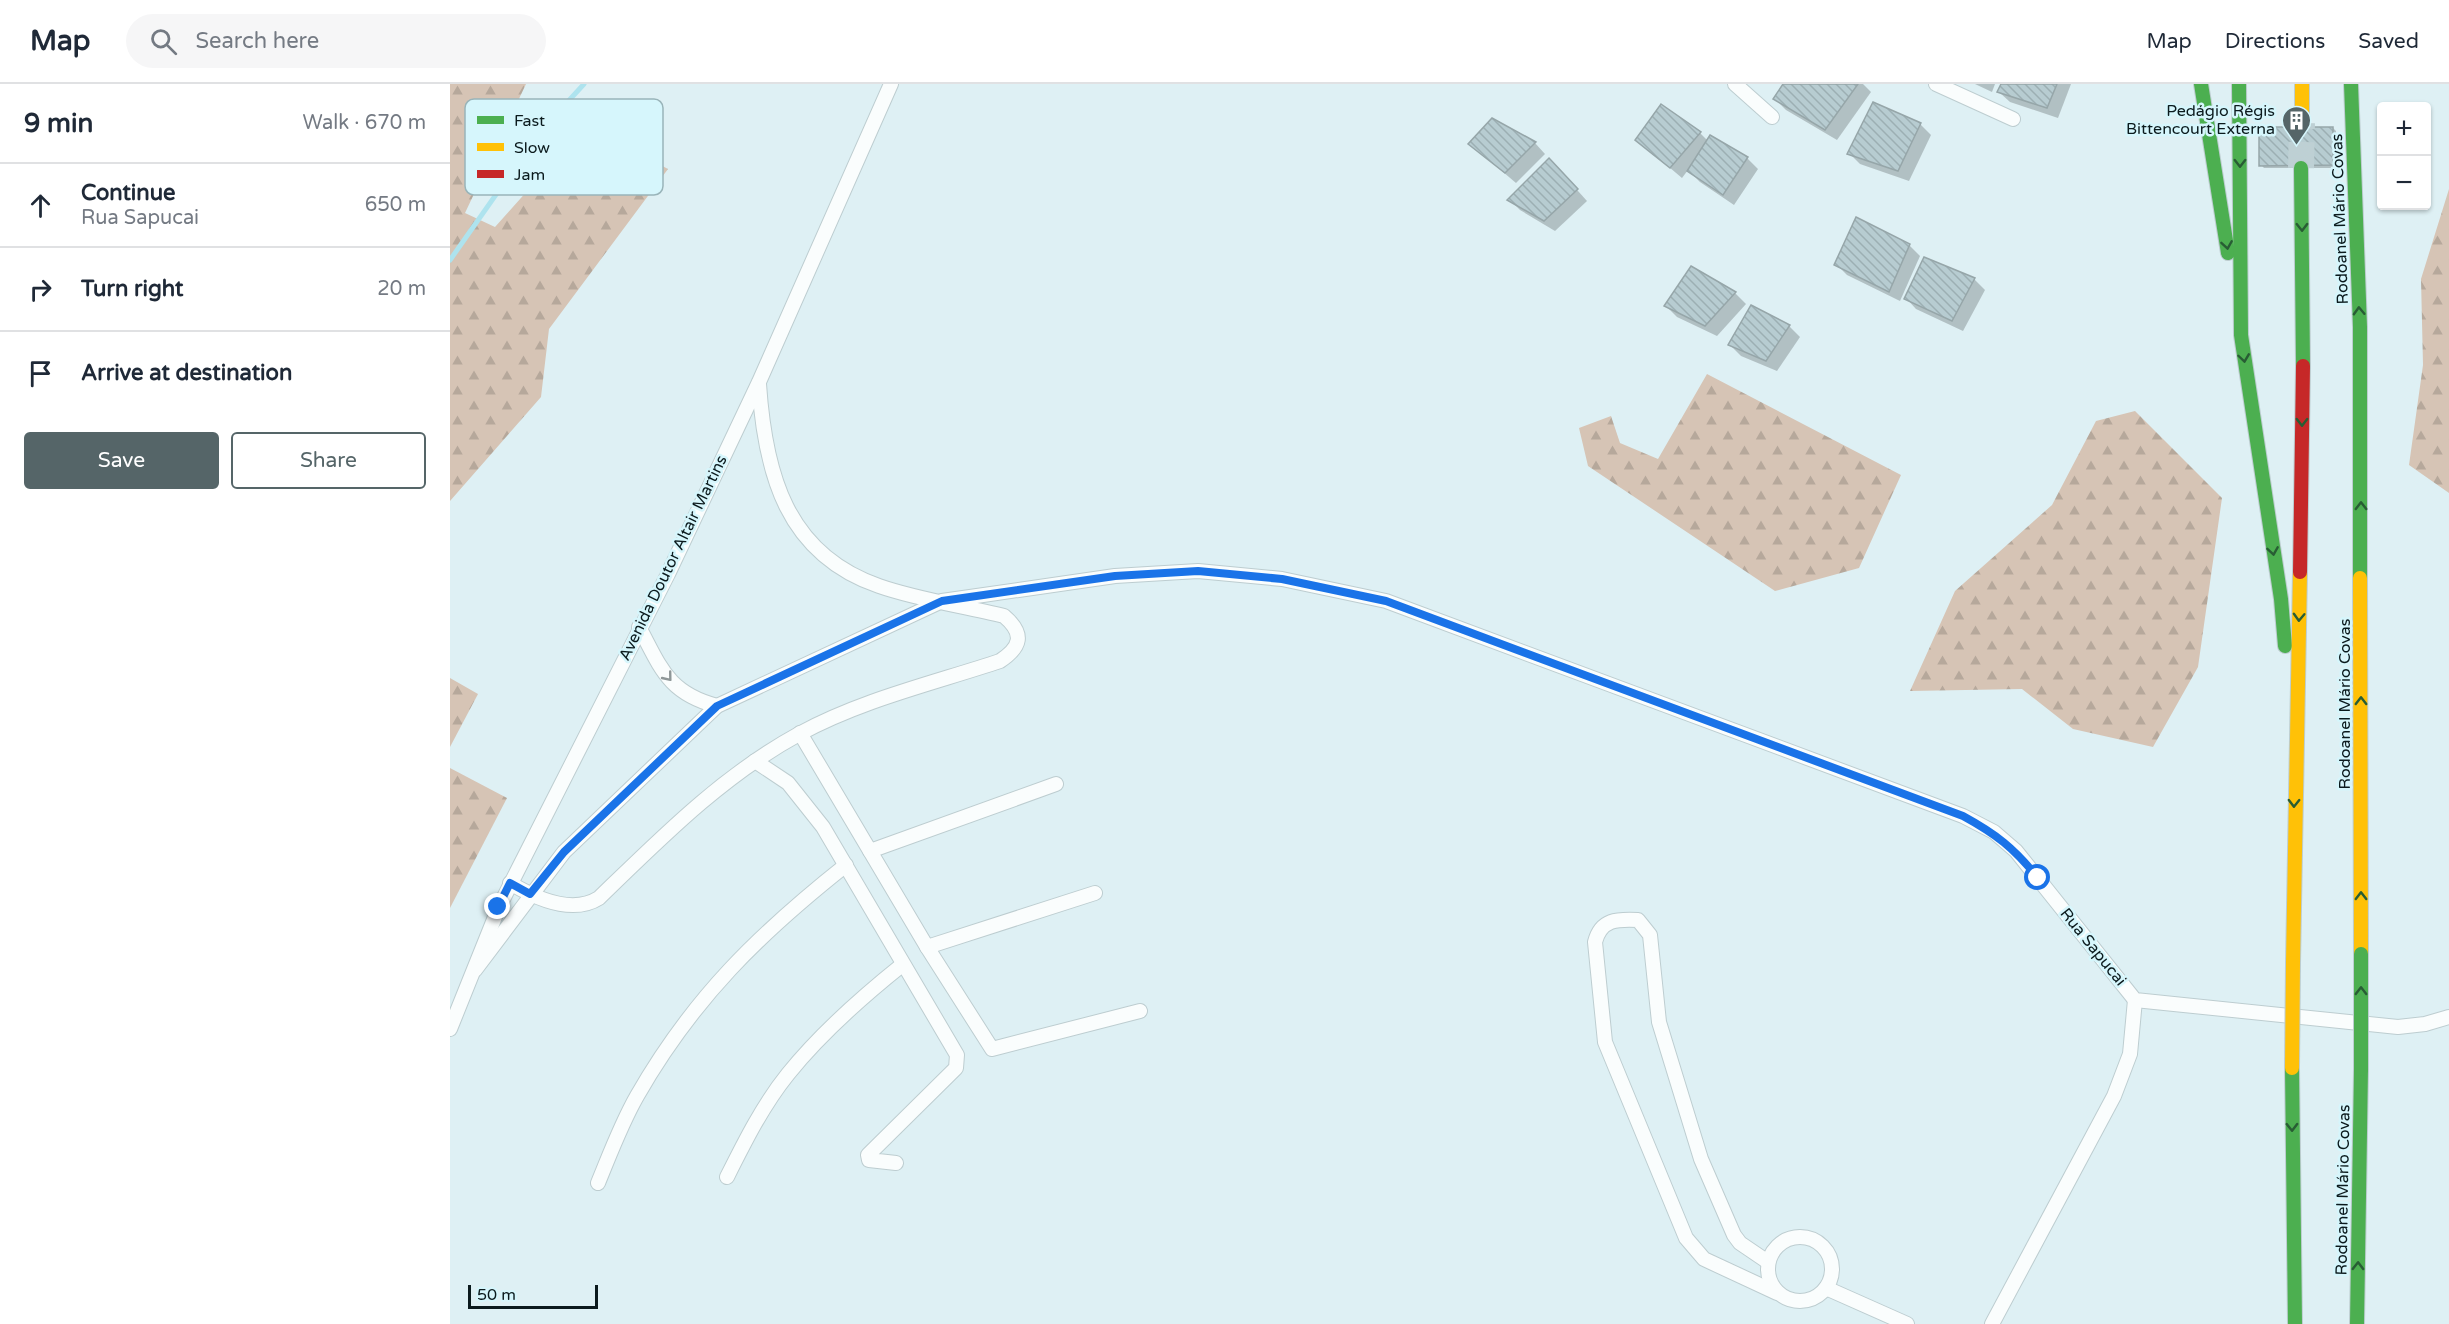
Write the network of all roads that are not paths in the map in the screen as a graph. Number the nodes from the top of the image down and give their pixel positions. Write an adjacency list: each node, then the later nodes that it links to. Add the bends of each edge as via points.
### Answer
1 (891, 84): 13 (street, Avenida Doutor Altair Martins)
2 (1735, 84): 8 (street)
3 (1936, 84): 9 (street)
4 (2201, 84): 12 (highway, one-way to 12)
5 (2239, 84): 12 (highway, one-way to 12)
6 (2302, 84): 10 (highway)
7 (2351, 84): 42 (highway, Rodoanel Mário Covas, one-way to 7, bridge, via 2361,1069 2360,327)
8 (1772, 117)
9 (2013, 119)
10 (2302, 123)
11 (2301, 168): 18 (highway, one-way to 18, via 2301,561)
12 (2241, 335): 18 (highway, one-way to 18, via 2280,599)
13 (759, 382): 14 (street, via 762,430 774,480 792,520 814,547 838,567 879,586); 15 (street, Avenida Doutor Altair Martins)
14 (942, 601): 16 (street, Rua Sapucai); 17 (street, via 1004,616 1014,625 1019,639 1015,651 1000,661 865,705); 29 (street, Rua Sapucai, via 1115,576 1198,571 1282,579 1386,601 1963,816 1994,832 2016,851)
15 (639, 627): 16 (street, one-way to 16, via 660,667 676,687 693,700); 23 (street, Avenida Doutor Altair Martins)
16 (717, 706): 24 (street, Rua Sapucai, via 564,852)
17 (801, 733): 19 (street); 21 (street)
18 (2294, 745): 41 (highway, one-way to 41, bridge)
19 (756, 761): 22 (street, via 796,792); 24 (street, via 696,806 588,905 574,906)
20 (1056, 784): 21 (street)
21 (870, 851): 26 (street)
22 (846, 865): 27 (street); 35 (street, via 737,959 687,1018 637,1096)
23 (510, 883): 24 (street); 28 (street, Avenida Doutor Altair Martins)
24 (530, 894): 28 (street, Rua Sapucai)
25 (1095, 894): 26 (street)
26 (927, 947): 30 (street, via 992,1049)
27 (902, 965): 33 (street, via 958,1062 868,1155 869,1160); 34 (street, via 857,1001 788,1073 751,1129)
28 (475, 970): 32 (street, Avenida Doutor Altair Martins)
29 (2135, 1000): 31 (street, Rua Sapucai, via 2398,1027); 40 (street, via 2130,1054 2114,1096)
30 (1140, 1011)
31 (2449, 1017)
32 (450, 1029)
33 (896, 1163)
34 (727, 1177)
35 (598, 1183)
36 (1768, 1262): 37 (street, via 1779,1244 1789,1238 1809,1238 1826,1250 1831,1259); 38 (street, via 1770,1284); 38 (street, via 1734,1235 1701,1159 1659,1022 1647,928 1638,920 1608,922 1599,930 1595,942 1605,1042 1686,1238 1704,1259)
37 (1826, 1288): 38 (street, via 1818,1296 1797,1302); 39 (street)
38 (1777, 1293)
39 (1906, 1324)
40 (1992, 1324)
41 (2295, 1324)
42 (2357, 1324)

